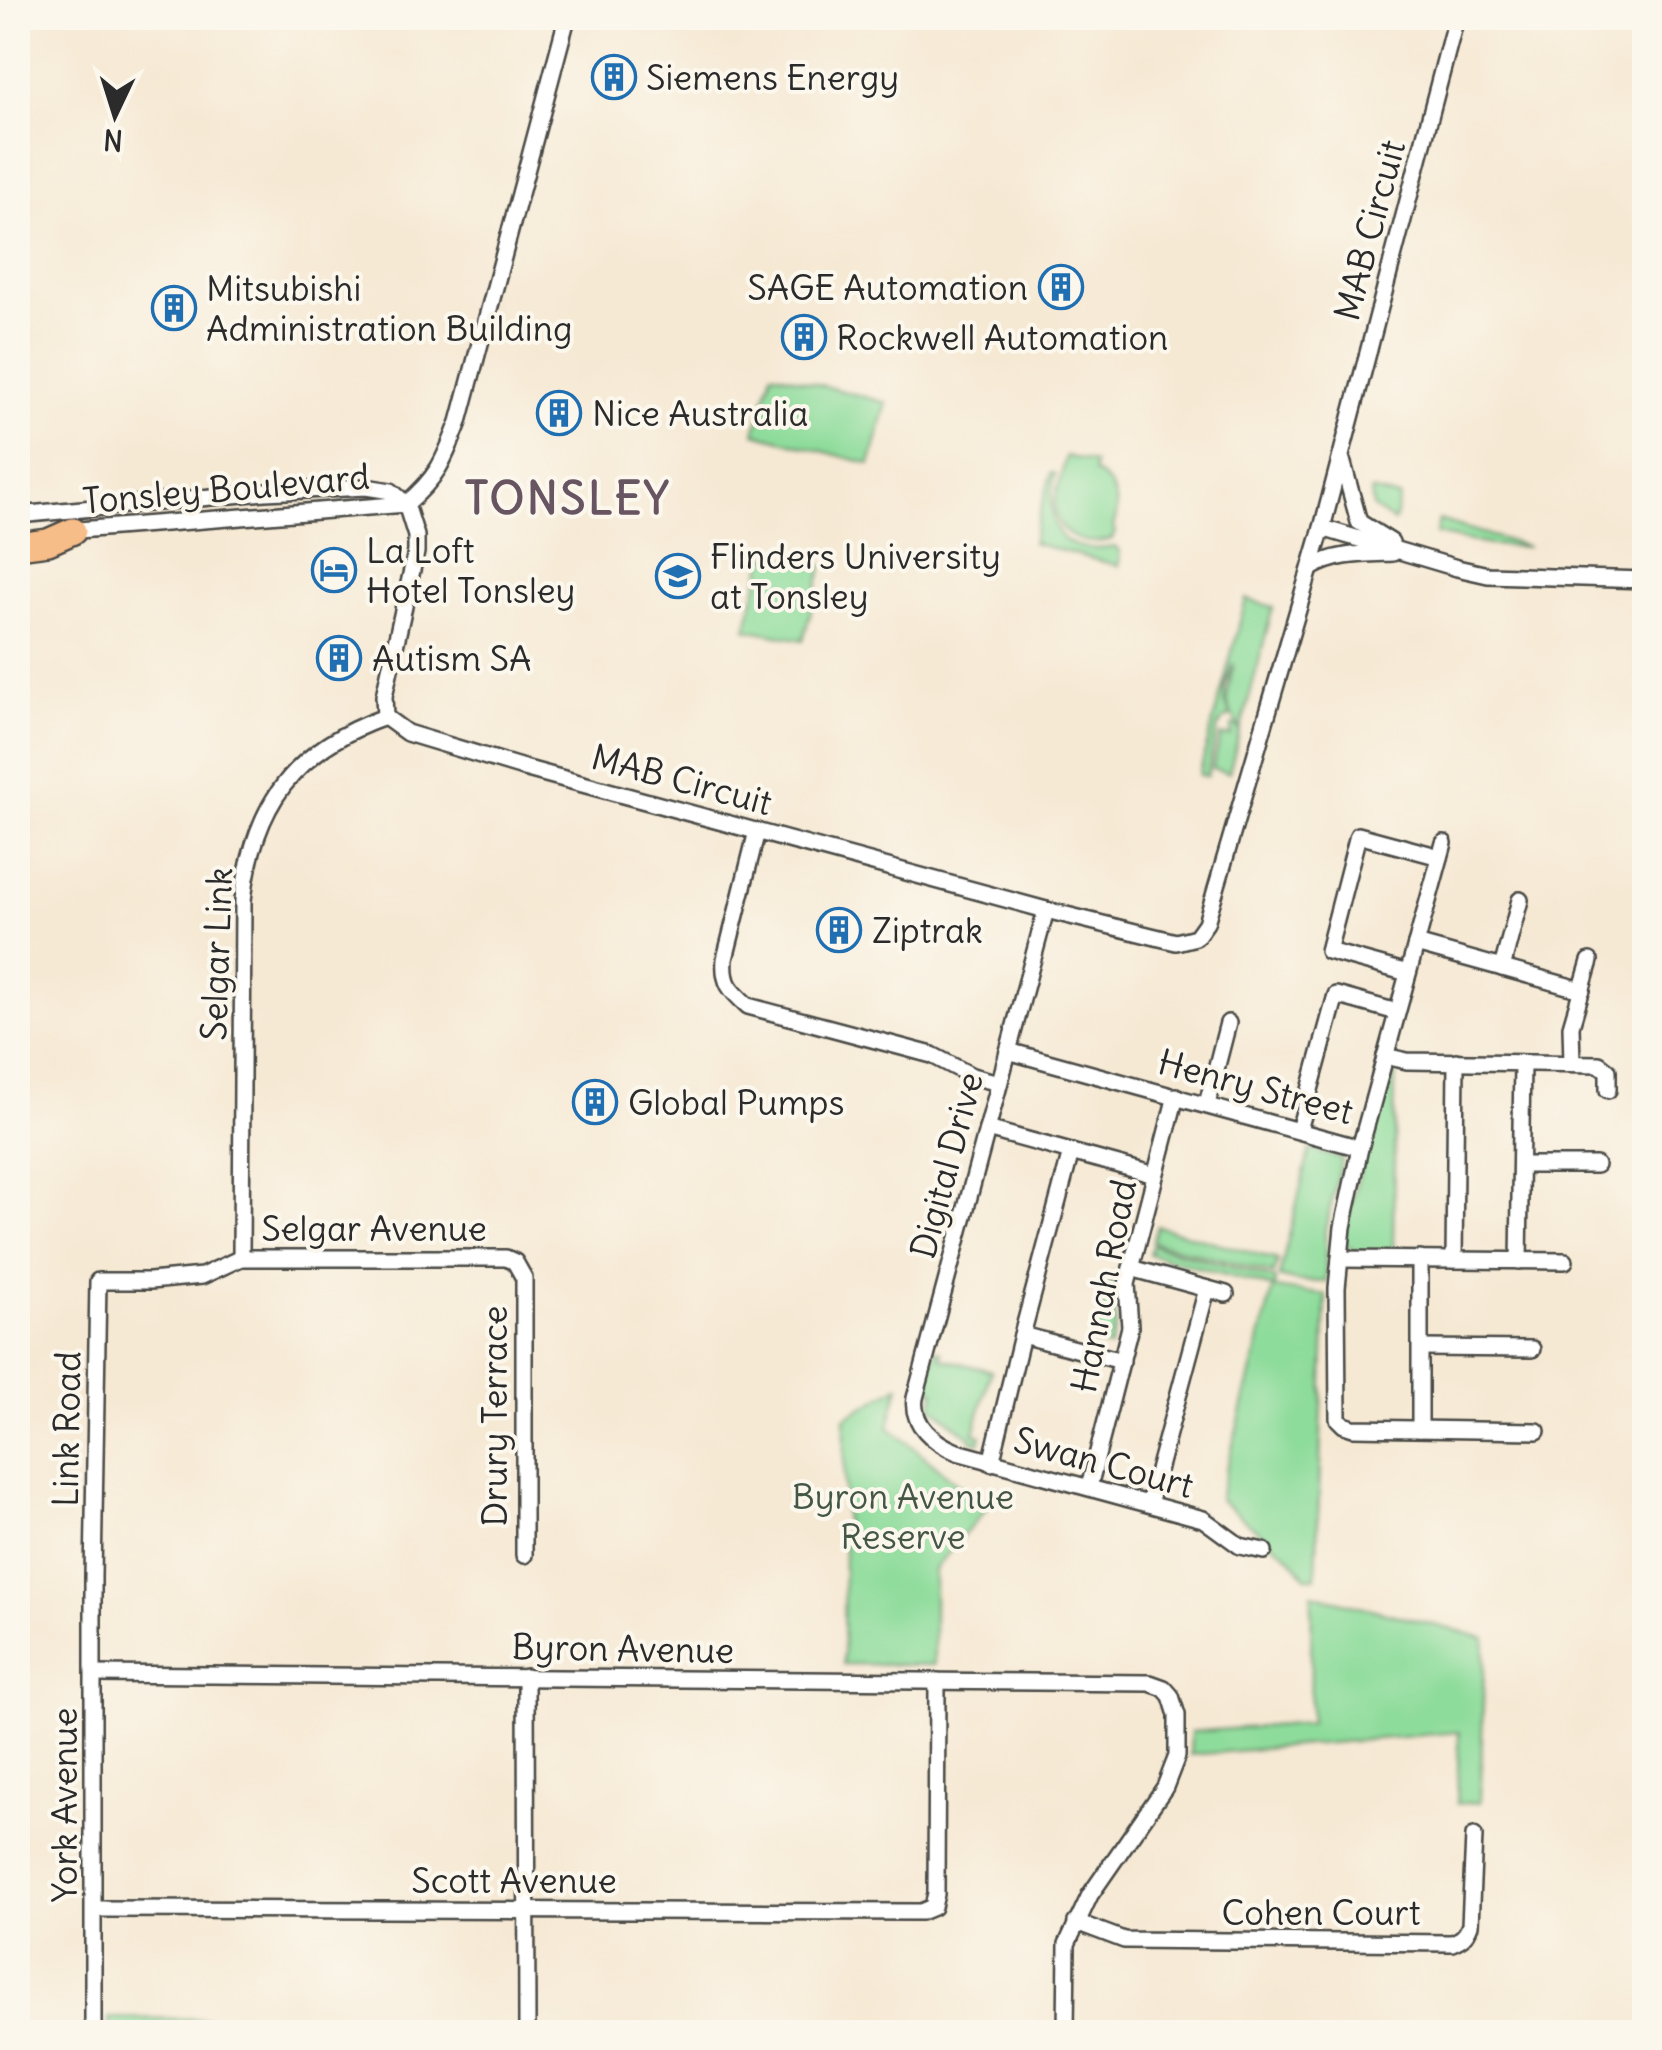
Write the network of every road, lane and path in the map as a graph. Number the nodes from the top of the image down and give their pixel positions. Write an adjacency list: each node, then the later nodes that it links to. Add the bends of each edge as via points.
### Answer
1 (567, 18): 4 (street, via 459,422 443,464)
2 (1456, 18): 3 (street, MAB Circuit)
3 (1341, 458): 6 (street, MAB Circuit); 10 (street, MAB Circuit, via 1359,522)
4 (406, 504): 5 (street, Tonsley Boulevard, via 391,492 366,487); 7 (street, Tonsley Boulevard); 13 (street, via 416,552)
5 (18, 514)
6 (1322, 528): 10 (street); 11 (street, MAB Circuit)
7 (73, 530): 8 (street, Tonsley Boulevard); 9 (highway)
8 (18, 536)
9 (18, 546)
10 (1407, 552): 11 (street, via 1352,554); 12 (street, via 1488,575)
11 (1310, 568): 16 (street, MAB Circuit, via 1206,923 1196,937 1176,942)
12 (1644, 580)
13 (385, 717): 14 (street, MAB Circuit, via 426,739); 40 (street, Selgar Link, via 350,730 296,771 267,809 247,866)
14 (756, 830): 16 (street, MAB Circuit); 29 (street, via 725,959 732,991 748,1006 932,1055)
15 (1520, 900): 19 (street)
16 (1046, 910): 24 (street, Digital Drive)
17 (1416, 944): 19 (street); 20 (street, Henry Street); 20 (street, Henry Street, via 1442,850 1358,835 1328,951)
18 (1590, 961): 21 (street)
19 (1502, 968): 21 (street)
20 (1408, 973): 22 (street, Henry Street)
21 (1582, 990): 28 (street, via 1572,1026)
22 (1397, 1012): 25 (street, Henry Street); 34 (street, via 1336,995)
23 (1228, 1023): 32 (street)
24 (1008, 1051): 29 (street, Digital Drive); 31 (street, Henry Street)
25 (1385, 1056): 26 (street); 35 (street, Henry Street)
26 (1456, 1061): 27 (street); 43 (street)
27 (1522, 1063): 28 (street); 37 (street)
28 (1572, 1063): 30 (street, via 1599,1064 1608,1071)
29 (999, 1083): 33 (street, Digital Drive)
30 (1608, 1090)
31 (1176, 1096): 32 (street, Henry Street); 39 (street, Hannah Road)
32 (1207, 1104): 34 (street, Henry Street)
33 (987, 1129): 36 (street); 57 (street, Digital Drive, via 914,1398 913,1411)
34 (1299, 1130): 35 (street, Henry Street)
35 (1360, 1148): 41 (street)
36 (1071, 1152): 39 (street); 51 (street)
37 (1520, 1164): 38 (street); 44 (street)
38 (1596, 1165)
39 (1155, 1175): 46 (street, Hannah Road)
40 (241, 1258): 47 (street, Selgar Avenue, via 506,1258); 48 (street, Selgar Avenue, via 202,1276)
41 (1340, 1259): 42 (street); 55 (street, via 1338,1419 1354,1428)
42 (1420, 1259): 43 (street); 52 (street)
43 (1454, 1260): 44 (street)
44 (1519, 1261): 45 (street)
45 (1565, 1261)
46 (1131, 1268): 49 (street); 54 (street, Hannah Road)
47 (524, 1278): 62 (street, Drury Terrace)
48 (98, 1281): 63 (street, Link Road)
49 (1207, 1289): 50 (street); 60 (street)
50 (1226, 1294)
51 (1022, 1335): 54 (street); 58 (street)
52 (1421, 1348): 53 (street); 55 (street)
53 (1532, 1349)
54 (1122, 1362): 59 (street, Hannah Road)
55 (1420, 1429): 56 (street)
56 (1537, 1431)
57 (927, 1433): 58 (street, Swan Court, via 941,1446)
58 (991, 1463): 59 (street, Swan Court)
59 (1089, 1488): 60 (street, Swan Court)
60 (1149, 1504): 61 (street, Swan Court, via 1203,1519 1240,1546)
61 (1264, 1552)
62 (524, 1554)
63 (93, 1577): 64 (street, York Avenue)
64 (94, 1674): 65 (street, Byron Avenue); 68 (street, York Avenue)
65 (526, 1677): 66 (street, Byron Avenue); 69 (street)
66 (937, 1681): 69 (street, Scott Avenue, via 932,1906 921,1912); 70 (street, Byron Avenue, via 1150,1683 1171,1696 1177,1756 1165,1786)
67 (1474, 1836): 70 (street, Cohen Court, via 1470,1925 1452,1943 1124,1940)
68 (94, 1909): 69 (street, Scott Avenue); 71 (street, York Avenue)
69 (526, 1910): 72 (street)
70 (1076, 1922): 73 (street, via 1067,1944)
71 (93, 2032)
72 (527, 2032)
73 (1066, 2032)

